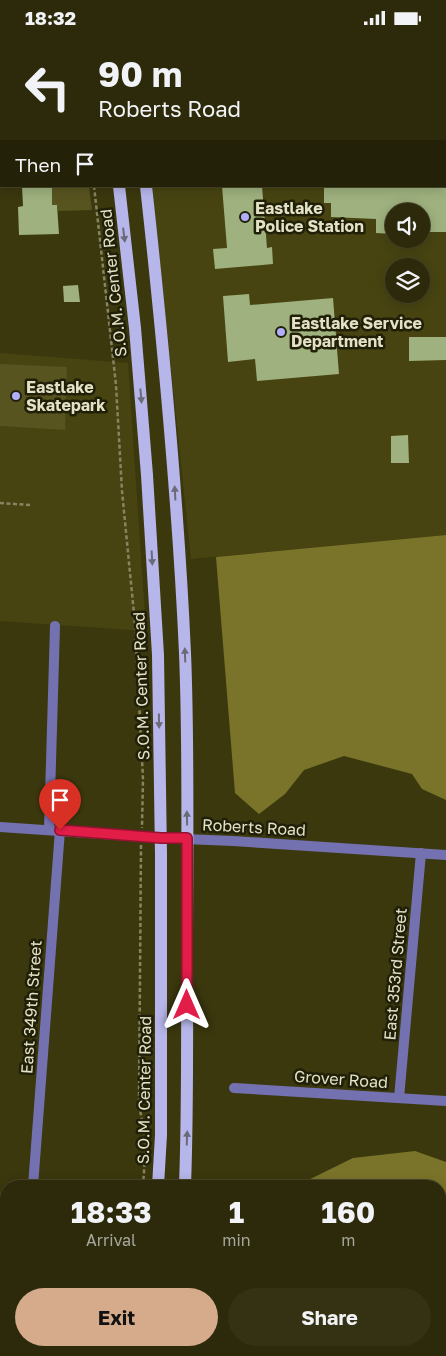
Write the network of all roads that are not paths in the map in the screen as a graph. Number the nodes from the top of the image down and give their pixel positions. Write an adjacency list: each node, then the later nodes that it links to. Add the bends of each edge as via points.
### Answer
1 (119, 187): 6 (main road, S.O.M. Center Road, one-way to 6, via 147,475 158,655)
2 (146, 187): 7 (main road, one-way to 2, via 185,654 175,492)
3 (55, 626): 5 (street, East 349th Street)
4 (0, 827): 5 (street, Roberts Road)
5 (54, 830): 6 (street, Roberts Road); 13 (street, East 349th Street)
6 (161, 838): 7 (street, Roberts Road); 14 (main road, S.O.M. Center Road)
7 (187, 838): 8 (street, Roberts Road); 15 (main road, one-way to 7)
8 (421, 853): 9 (street, Roberts Road); 11 (street, East 353rd Street)
9 (446, 855)
10 (234, 1088): 11 (street, Grover Road)
11 (399, 1098): 12 (street, Grover Road)
12 (446, 1101)
13 (33, 1180)
14 (158, 1180)
15 (185, 1180)

